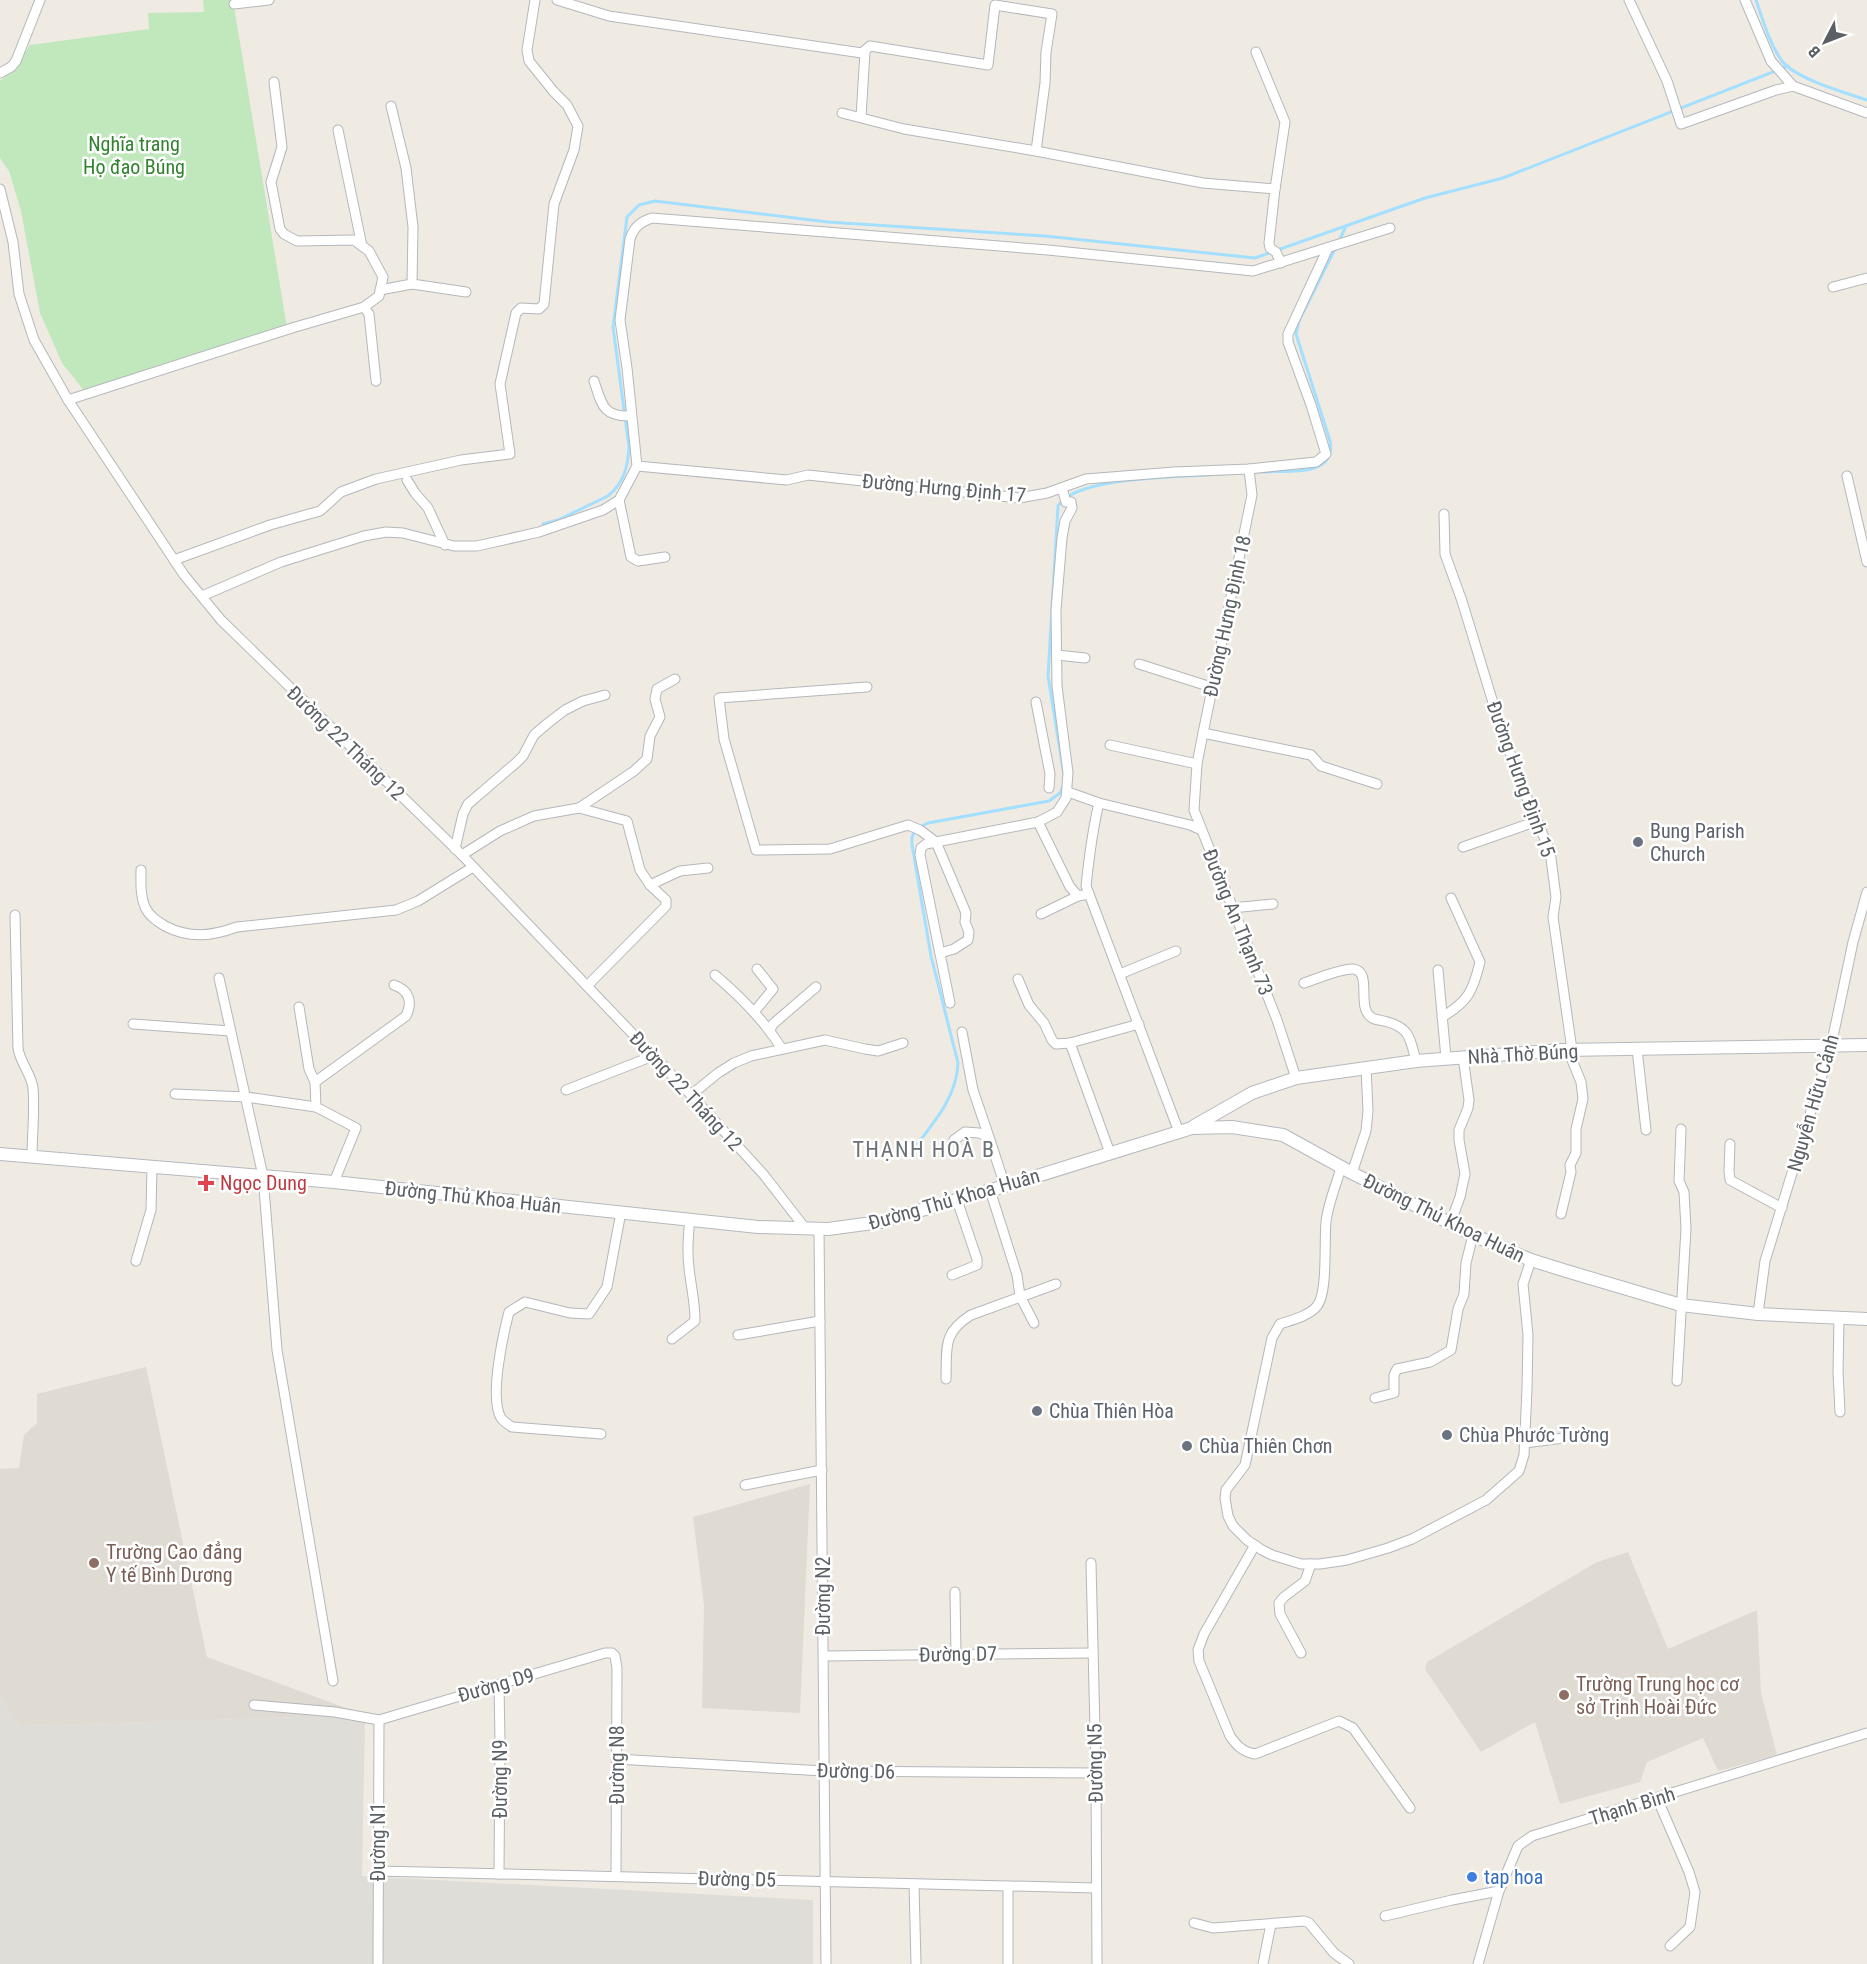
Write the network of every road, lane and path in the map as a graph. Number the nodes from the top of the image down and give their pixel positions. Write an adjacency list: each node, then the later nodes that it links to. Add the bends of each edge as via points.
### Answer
1 (40, 0): 10 (street, via 15,61)
2 (269, 0): 7 (street)
3 (535, 0): 45 (street, via 527,50 529,61 567,105 578,126 574,150 554,204 544,304 539,309 521,308 516,313 500,380 510,454 461,460 376,479 341,492 320,511)
4 (557, 0): 8 (street, via 609,16)
5 (1629, 0): 12 (street, via 1667,81 1681,124)
6 (1745, 0): 12 (street, via 1771,60)
7 (234, 4)
8 (865, 52): 16 (street); 18 (street, via 870,46 988,65 995,5 1052,14)
9 (1256, 52): 20 (street, via 1285,122)
10 (0, 73)
11 (274, 82): 23 (street, via 282,147 271,182 280,229 297,241 354,240)
12 (1793, 86): 15 (street)
13 (391, 106): 27 (street, via 406,168 413,227)
14 (842, 113): 16 (street)
15 (1867, 113)
16 (861, 117): 18 (street, via 904,129)
17 (338, 130): 23 (street)
18 (1036, 151): 20 (street, via 1203,183)
19 (0, 189): 21 (street, Đường 22 Tháng 12)
20 (1275, 189): 25 (street, via 1269,243)
21 (5, 228): 34 (street, Đường 22 Tháng 12, via 34,340)
22 (1390, 228): 24 (street)
23 (362, 246): 29 (street, via 383,277)
24 (1328, 248): 25 (street); 37 (street, Đường Hưng Định 17, via 1288,334 1326,454 1316,462)
25 (1280, 260): 35 (street, via 1253,271 652,218 638,225 630,238 620,320 627,368)
26 (1867, 278): 28 (street)
27 (412, 284): 29 (street); 30 (street)
28 (1833, 287)
29 (380, 290): 31 (street, via 379,296)
30 (466, 292)
31 (364, 308): 32 (street, via 369,314); 34 (street)
32 (376, 381)
33 (594, 381): 35 (street, via 605,409)
34 (68, 400): 45 (street, Đường 22 Tháng 12)
35 (626, 416): 36 (street)
36 (637, 466): 40 (street, Đường Hưng Định 17, via 788,480 808,475 1019,498); 41 (street)
37 (1249, 469): 40 (street, Đường Hưng Định 17, via 1086,479); 53 (street, Đường Hưng Định 18, via 1252,495)
38 (1847, 476): 46 (street)
39 (407, 480): 43 (street, via 428,508)
40 (1062, 488): 48 (street, via 1072,508 1062,538)
41 (619, 500): 43 (street, via 603,510 522,537 477,546); 44 (street, via 631,557 638,561)
42 (1443, 514): 66 (street, Đường Hưng Định 15, via 1445,554 1498,719)
43 (445, 545): 47 (street, via 403,533 375,534 281,562)
44 (665, 557)
45 (174, 560): 47 (street, Đường 22 Tháng 12)
46 (1867, 562)
47 (202, 596): 71 (street, Đường 22 Tháng 12)
48 (1057, 655): 49 (street); 59 (street)
49 (1085, 658)
50 (1139, 664): 53 (street)
51 (675, 679): 65 (street, via 657,689 655,699 660,717 650,736 647,759)
52 (867, 687): 69 (street, via 719,698 724,739 756,850 830,849 908,825)
53 (1211, 687): 56 (street, Đường Hưng Định 18)
54 (605, 695): 71 (street, via 565,710 534,735 523,756 468,804)
55 (1035, 702): 60 (street)
56 (1203, 733): 58 (street, Đường Hưng Định 18); 61 (street, via 1311,755 1321,766)
57 (1110, 745): 58 (street)
58 (1197, 764): 68 (street, Đường An Thạnh 73, via 1194,810)
59 (1068, 773): 60 (street); 63 (street)
60 (1053, 774): 62 (street)
61 (1377, 784)
62 (1049, 788)
63 (1068, 792): 64 (street); 67 (street, via 1057,812)
64 (1098, 803): 68 (street); 77 (street, via 1086,886)
65 (579, 808): 71 (street, via 534,816); 75 (street, via 627,821 640,870)
66 (1537, 821): 70 (street); 111 (street, Đường Hưng Định 15, via 1550,851 1556,897 1553,917)
67 (1038, 822): 69 (street); 78 (street)
68 (1201, 830): 81 (street, Đường An Thạnh 73)
69 (936, 842): 85 (street, via 921,848 920,855); 85 (street, via 966,913 970,936 954,949)
70 (1463, 847)
71 (458, 852): 72 (street, Đường 22 Tháng 12)
72 (473, 867): 74 (street, via 418,902 396,910 237,927 202,935 185,934 150,915 140,890); 94 (street, Đường 22 Tháng 12)
73 (708, 868): 75 (street, via 680,871)
74 (141, 870)
75 (650, 885): 94 (street, via 666,900 666,906)
76 (1867, 891): 108 (street, Nguyễn Hữu Cảnh)
77 (1089, 894): 78 (street); 88 (street)
78 (1078, 896): 82 (street)
79 (1451, 898): 99 (street, via 1480,962 1470,993 1461,1006)
80 (1273, 904): 81 (street)
81 (1232, 908): 117 (street, Đường An Thạnh 73)
82 (1041, 914)
83 (15, 915): 132 (street, via 18,1048 33,1088)
84 (1176, 951): 88 (street)
85 (940, 953): 96 (street)
86 (757, 969): 98 (street, via 773,989)
87 (1438, 970): 99 (street)
88 (1120, 974): 101 (street)
89 (715, 975): 98 (street)
90 (219, 978): 103 (street)
91 (1018, 979): 105 (street, via 1029,1005 1052,1040 1060,1044)
92 (1304, 983): 115 (street, via 1351,968 1359,971 1368,1015 1405,1030)
93 (394, 985): 118 (street, via 408,995 410,1006 406,1016)
94 (587, 986): 112 (street, Đường 22 Tháng 12)
95 (816, 987): 102 (street)
96 (950, 1003)
97 (299, 1007): 118 (street, via 309,1069)
98 (754, 1012): 102 (street)
99 (1442, 1017): 114 (street)
100 (133, 1024): 103 (street)
101 (1139, 1024): 105 (street); 125 (street)
102 (770, 1030): 109 (street)
103 (230, 1031): 122 (street)
104 (962, 1032): 127 (street, via 973,1090)
105 (1070, 1042): 130 (street)
106 (903, 1043): 109 (street, via 878,1050 825,1040)
107 (1867, 1045): 108 (main road, Nhà Thờ Búng)
108 (1831, 1046): 110 (main road, Nhà Thờ Búng); 140 (street, Nguyễn Hữu Cảnh)
109 (782, 1049): 121 (street, via 734,1064)
110 (1637, 1049): 111 (main road, Nhà Thờ Búng); 126 (street)
111 (1570, 1050): 113 (main road, Nhà Thờ Búng); 142 (street, Đường Hưng Định 15, via 1583,1098 1576,1129 1576,1154 1570,1165)
112 (653, 1056): 119 (street); 121 (street, Đường 22 Tháng 12)
113 (1463, 1057): 114 (main road, Nhà Thờ Búng); 144 (street, via 1468,1108 1459,1140 1465,1174)
114 (1446, 1058): 115 (main road, Nhà Thờ Búng)
115 (1416, 1060): 116 (main road, Nhà Thờ Búng)
116 (1366, 1067): 117 (main road, Nhà Thờ Búng); 134 (street, via 1366,1131)
117 (1296, 1078): 125 (main road, Nhà Thờ Búng, via 1252,1093)
118 (315, 1082): 123 (street)
119 (566, 1090)
120 (175, 1094): 122 (street)
121 (692, 1095): 145 (street, Đường 22 Tháng 12, via 764,1175)
122 (246, 1097): 123 (street); 135 (street)
123 (316, 1107): 136 (street, via 356,1128)
124 (1681, 1129): 153 (street, via 1679,1181 1684,1192 1686,1229)
125 (1185, 1130): 130 (main road, Đường Thủ Khoa Huân); 134 (main road, Đường Thủ Khoa Huân, via 1232,1127 1283,1135)
126 (1646, 1130)
127 (989, 1137): 128 (street, via 965,1132); 137 (street)
128 (954, 1140)
129 (1731, 1144): 140 (street, via 1730,1180)
130 (1110, 1153): 137 (main road, Đường Thủ Khoa Huân)
131 (0, 1154): 132 (main road, Đường Thủ Khoa Huân)
132 (32, 1157): 133 (main road, Đường Thủ Khoa Huân)
133 (152, 1167): 135 (main road, Đường Thủ Khoa Huân); 149 (street, via 151,1210)
134 (1347, 1171): 144 (main road, Đường Thủ Khoa Huân); 170 (street, via 1326,1220 1320,1300 1317,1307 1280,1324 1272,1338 1245,1465 1226,1490 1233,1526)
135 (263, 1176): 136 (main road, Đường Thủ Khoa Huân); 179 (street, via 277,1350)
136 (334, 1182): 141 (main road, Đường Thủ Khoa Huân)
137 (1005, 1186): 138 (main road, Đường Thủ Khoa Huân)
138 (990, 1190): 139 (main road, Đường Thủ Khoa Huân); 152 (street)
139 (957, 1200): 146 (main road, Đường Thủ Khoa Huân, via 880,1222); 150 (street, via 977,1265)
140 (1782, 1208): 154 (street, Nguyễn Hữu Cảnh, via 1765,1261)
141 (621, 1212): 143 (main road, Đường Thủ Khoa Huân); 165 (street, via 607,1287 589,1314 525,1302 508,1312 498,1355 498,1410 502,1420 512,1427)
142 (1561, 1214)
143 (690, 1220): 145 (main road, Đường Thủ Khoa Huân); 160 (street, via 689,1269 695,1321)
144 (1450, 1224): 147 (main road, Đường Thủ Khoa Huân)
145 (805, 1228): 146 (main road, Đường Thủ Khoa Huân)
146 (819, 1229): 157 (street, Đường N2)
147 (1473, 1235): 148 (main road, Đường Thủ Khoa Huân); 163 (street, via 1451,1350 1430,1362 1397,1369 1394,1393)
148 (1531, 1260): 153 (main road, Đường Thủ Khoa Huân); 167 (street, via 1523,1284 1528,1335)
149 (136, 1261)
150 (952, 1275)
151 (1056, 1284): 152 (street)
152 (1020, 1296): 158 (street); 161 (street, via 971,1315 955,1327 946,1350)
153 (1681, 1305): 154 (main road, Đường Thủ Khoa Huân); 162 (street)
154 (1758, 1314): 155 (main road, Đường Thủ Khoa Huân)
155 (1839, 1318): 156 (main road, Đường Thủ Khoa Huân); 164 (street)
156 (1867, 1319)
157 (820, 1321): 159 (street); 168 (street, Đường N2)
158 (1034, 1323)
159 (738, 1335)
160 (672, 1339)
161 (946, 1379)
162 (1677, 1381)
163 (1375, 1398)
164 (1840, 1412)
165 (601, 1434)
166 (1587, 1435): 167 (street)
167 (1525, 1443): 172 (street, via 1519,1471 1486,1500 1388,1548 1347,1560)
168 (822, 1470): 169 (street); 178 (street, Đường N2)
169 (745, 1485)
170 (1255, 1545): 172 (street, via 1272,1555); 188 (street, via 1209,1623 1198,1650 1230,1736 1247,1753 1256,1754 1339,1721 1353,1728)
171 (1091, 1563): 174 (street, Đường N5)
172 (1311, 1564): 175 (street, via 1305,1581 1279,1603 1280,1614)
173 (955, 1592): 176 (street)
174 (1093, 1653): 176 (street, Đường D7); 186 (street, Đường N5)
175 (1300, 1653)
176 (956, 1654): 178 (street, Đường D7)
177 (614, 1655): 180 (street, Đường D9, via 606,1653); 184 (street, Đường N8)
178 (824, 1656): 185 (street, Đường N2)
179 (333, 1681)
180 (499, 1685): 182 (street, Đường D9); 190 (street, Đường N9)
181 (254, 1705): 182 (street)
182 (379, 1720): 189 (street, Đường N1)
183 (1867, 1733): 187 (street, Thạnh Bình)
184 (616, 1759): 185 (street, Đường D6); 191 (street, Đường N8)
185 (824, 1771): 186 (street, Đường D6); 192 (street, Đường N2)
186 (1096, 1773): 195 (street, Đường N5)
187 (1657, 1798): 196 (street, Thạnh Bình, via 1532,1836 1518,1846); 200 (street, via 1695,1892 1690,1927)
188 (1410, 1808)
189 (378, 1871): 190 (street, Đường D5); 201 (street, Đường N1)
190 (499, 1874): 191 (street, Đường D5)
191 (616, 1876): 192 (street, Đường D5)
192 (825, 1881): 193 (street, Đường D5); 202 (street, Đường N2)
193 (914, 1884): 194 (street, Đường D5); 203 (street)
194 (1008, 1886): 195 (street, Đường D5); 204 (street)
195 (1096, 1888): 205 (street, Đường N5)
196 (1499, 1891): 197 (street); 208 (street, Thạnh Bình)
197 (1385, 1916)
198 (1194, 1923): 199 (street, via 1213,1928)
199 (1271, 1924): 206 (street); 207 (street, via 1309,1923 1334,1953)
200 (1670, 1946)
201 (378, 1964)
202 (826, 1964)
203 (916, 1964)
204 (1008, 1964)
205 (1097, 1964)
206 (1263, 1964)
207 (1349, 1964)
208 (1480, 1964)

